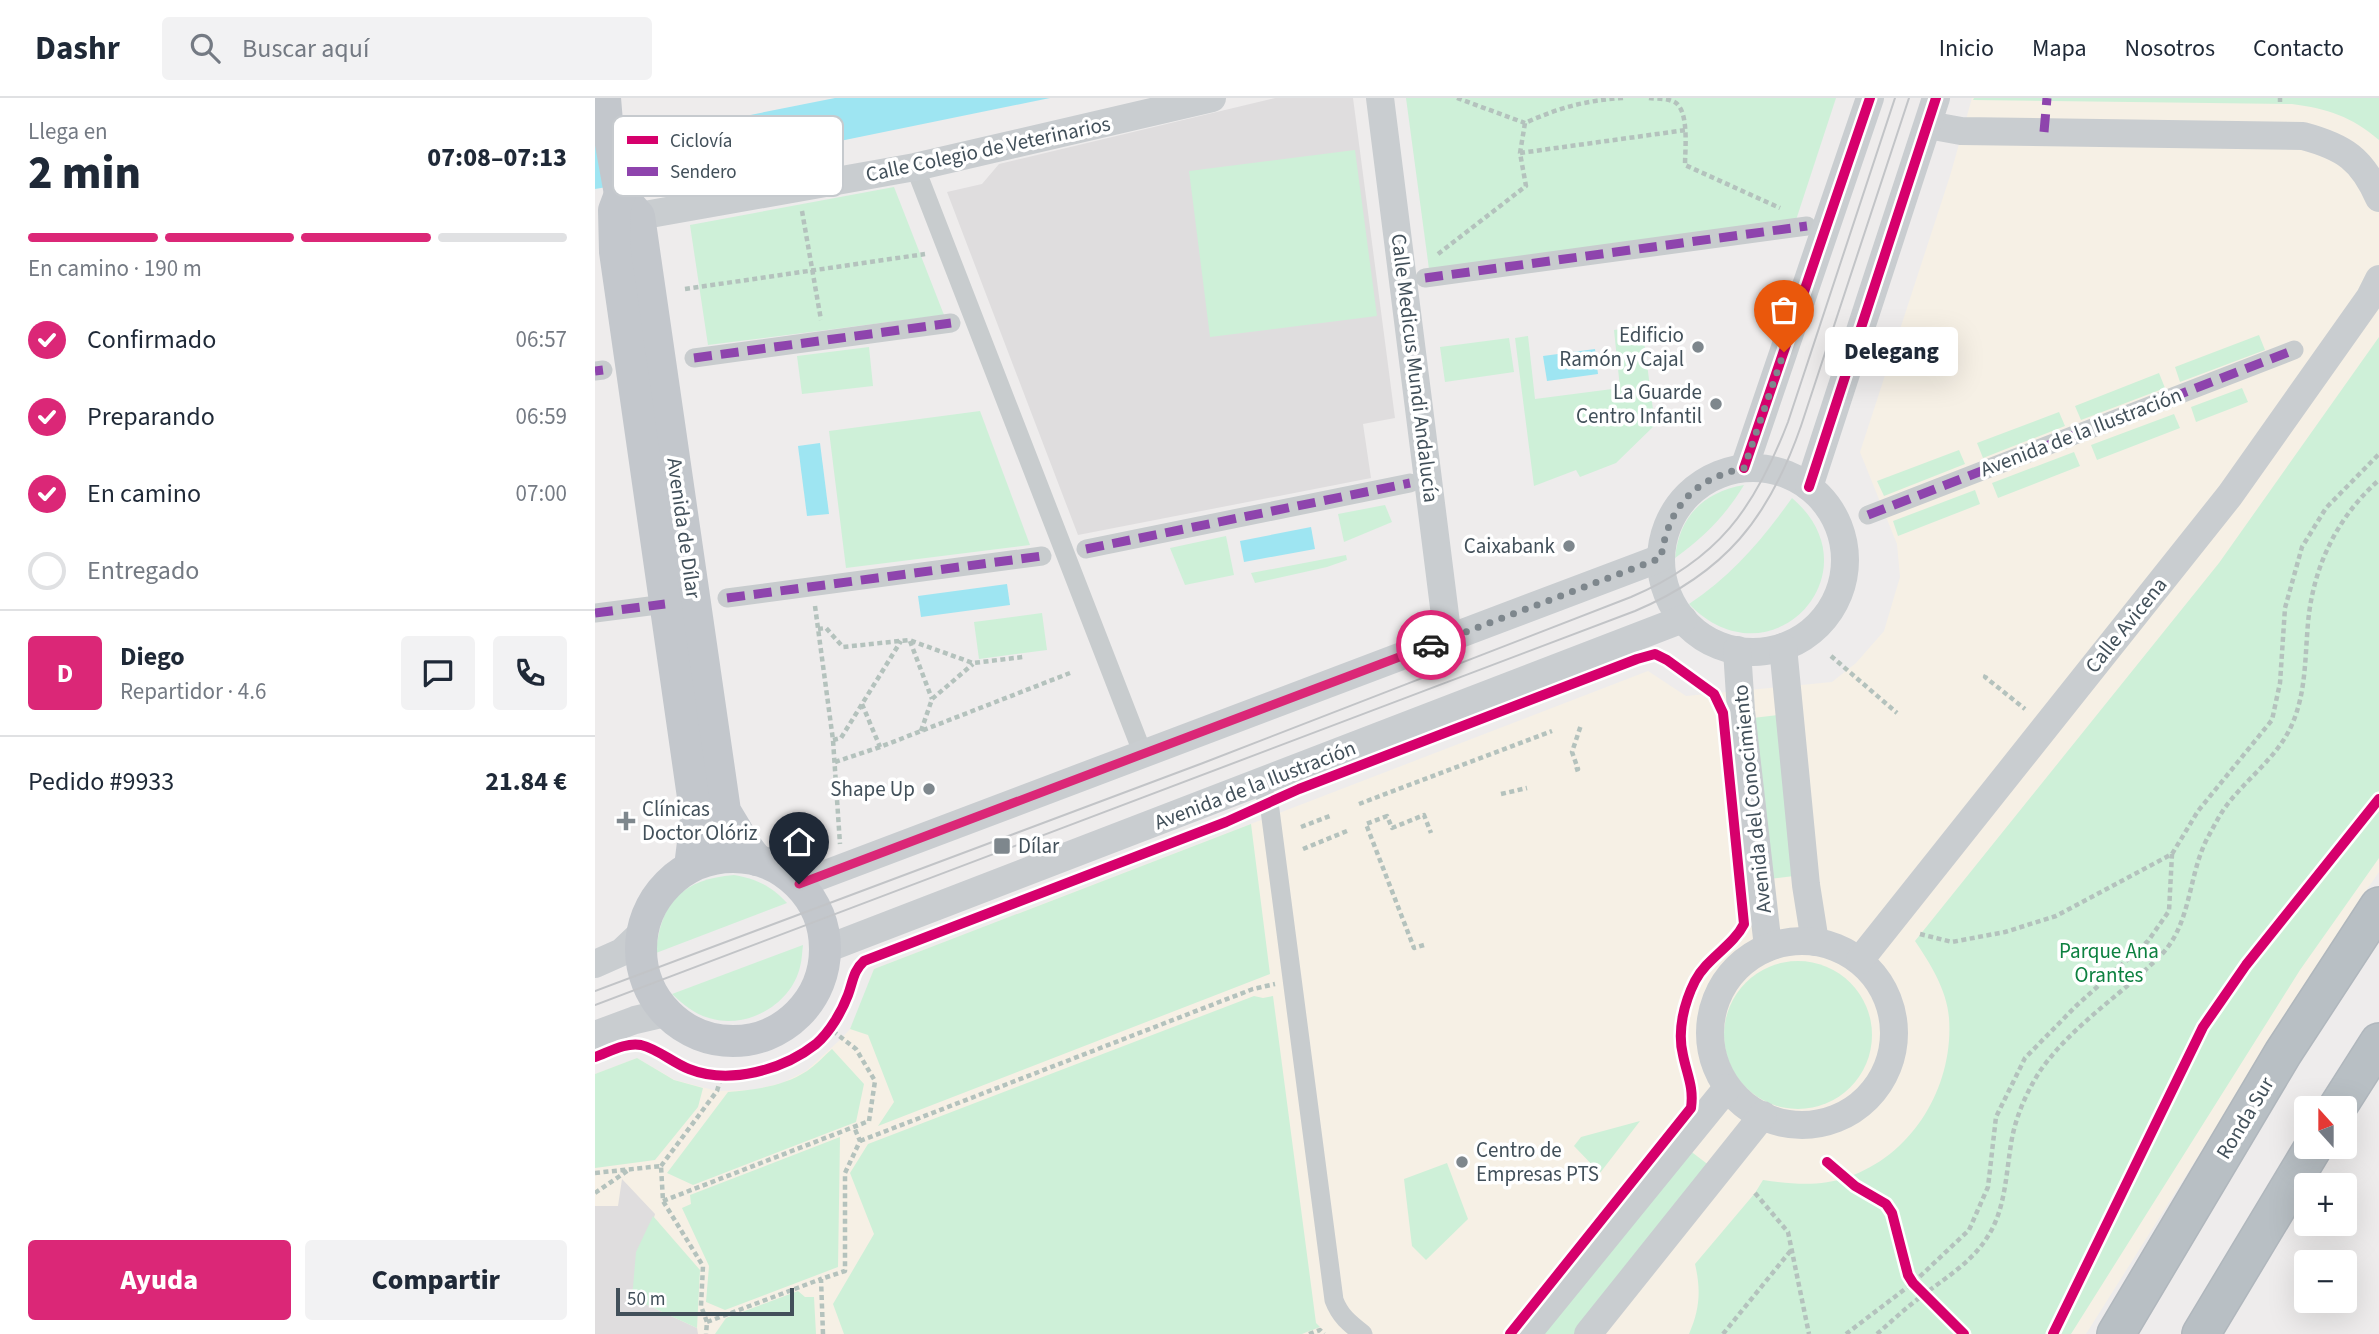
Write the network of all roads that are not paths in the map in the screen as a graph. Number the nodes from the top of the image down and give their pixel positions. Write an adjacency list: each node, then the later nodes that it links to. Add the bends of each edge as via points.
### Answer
1 (1212, 98): 7 (main road, Calle Colegio de Veterinarios)
2 (1380, 98): 14 (main road, Calle Medicus Mundi Andalucía)
3 (1870, 98): 19 (main road)
4 (1936, 98): 6 (main road)
5 (604, 120): 9 (main road, Avenida de Dílar)
6 (1928, 125): 11 (main road, via 1961,131 2303,136 2341,149 2359,164); 21 (main road)
7 (915, 167): 8 (main road, Calle Colegio de Veterinarios); 33 (street)
8 (843, 176)
9 (613, 179)
10 (688, 196): 12 (main road, Calle Colegio de Veterinarios)
11 (2379, 198)
12 (617, 205): 27 (main road, Avenida de Dílar, via 616,259); 35 (main road, Avenida de Dílar, via 725,811)
13 (1807, 226): 14 (street)
14 (1419, 273): 30 (main road, Calle Medicus Mundi Andalucía)
15 (2379, 279): 43 (main road, Calle Avicena, via 2230,495)
16 (951, 323): 18 (street)
17 (2294, 350): 22 (street, Avenida de la Ilustración)
18 (694, 358)
19 (1744, 468): 21 (main road, via 1776,471); 25 (main road, via 1712,478 1686,498 1668,526)
20 (1410, 483): 23 (street)
21 (1809, 487): 31 (main road, via 1822,498 1840,528 1845,547 1842,585 1835,603 1813,630)
22 (1868, 515)
23 (1086, 549)
24 (1042, 556): 26 (street)
25 (1661, 558): 29 (main road, via 1666,589); 30 (main road)
26 (727, 598)
27 (665, 604): 28 (street); 36 (main road, Avenida de Dílar, via 696,818)
28 (595, 613)
29 (1683, 619): 32 (main road, via 1707,639); 34 (main road, Avenida de la Ilustración)
30 (1448, 639): 33 (main road)
31 (1783, 647): 32 (main road); 40 (main road)
32 (1737, 650): 41 (main road, Avenida del Conocimiento)
33 (1143, 754): 37 (main road)
34 (1261, 783): 42 (main road, Avenida de la Ilustración); 52 (street, via 1270,810 1334,1300 1345,1320)
35 (757, 860): 36 (main road, via 712,859); 37 (main road, via 780,869)
36 (690, 867): 39 (main road, via 667,884 651,906)
37 (799, 884): 42 (main road, via 821,919)
38 (2379, 906): 55 (highway, Ronda Sur, via 2283,1053)
39 (642, 933): 44 (main road, via 622,952); 45 (main road, via 643,972)
40 (1815, 942): 41 (main road); 43 (main road, via 1840,948)
41 (1768, 947): 48 (main road, via 1732,973 1713,1012 1710,1030 1716,1070)
42 (826, 949): 45 (main road, via 817,989 803,1010 760,1038 735,1042 709,1039 685,1029)
43 (1860, 960): 50 (main road, via 1880,983 1893,1017 1892,1053 1881,1081 1861,1103 1835,1118 1780,1124)
44 (595, 964)
45 (665, 1013): 46 (main road)
46 (595, 1035)
47 (2379, 1042): 49 (highway)
48 (1727, 1088): 50 (main road); 53 (main road)
49 (2345, 1096)
50 (1763, 1115): 54 (main road)
51 (2306, 1159): 56 (highway)
52 (1363, 1334)
53 (1527, 1334)
54 (1588, 1334)
55 (2116, 1334)
56 (2201, 1334)

